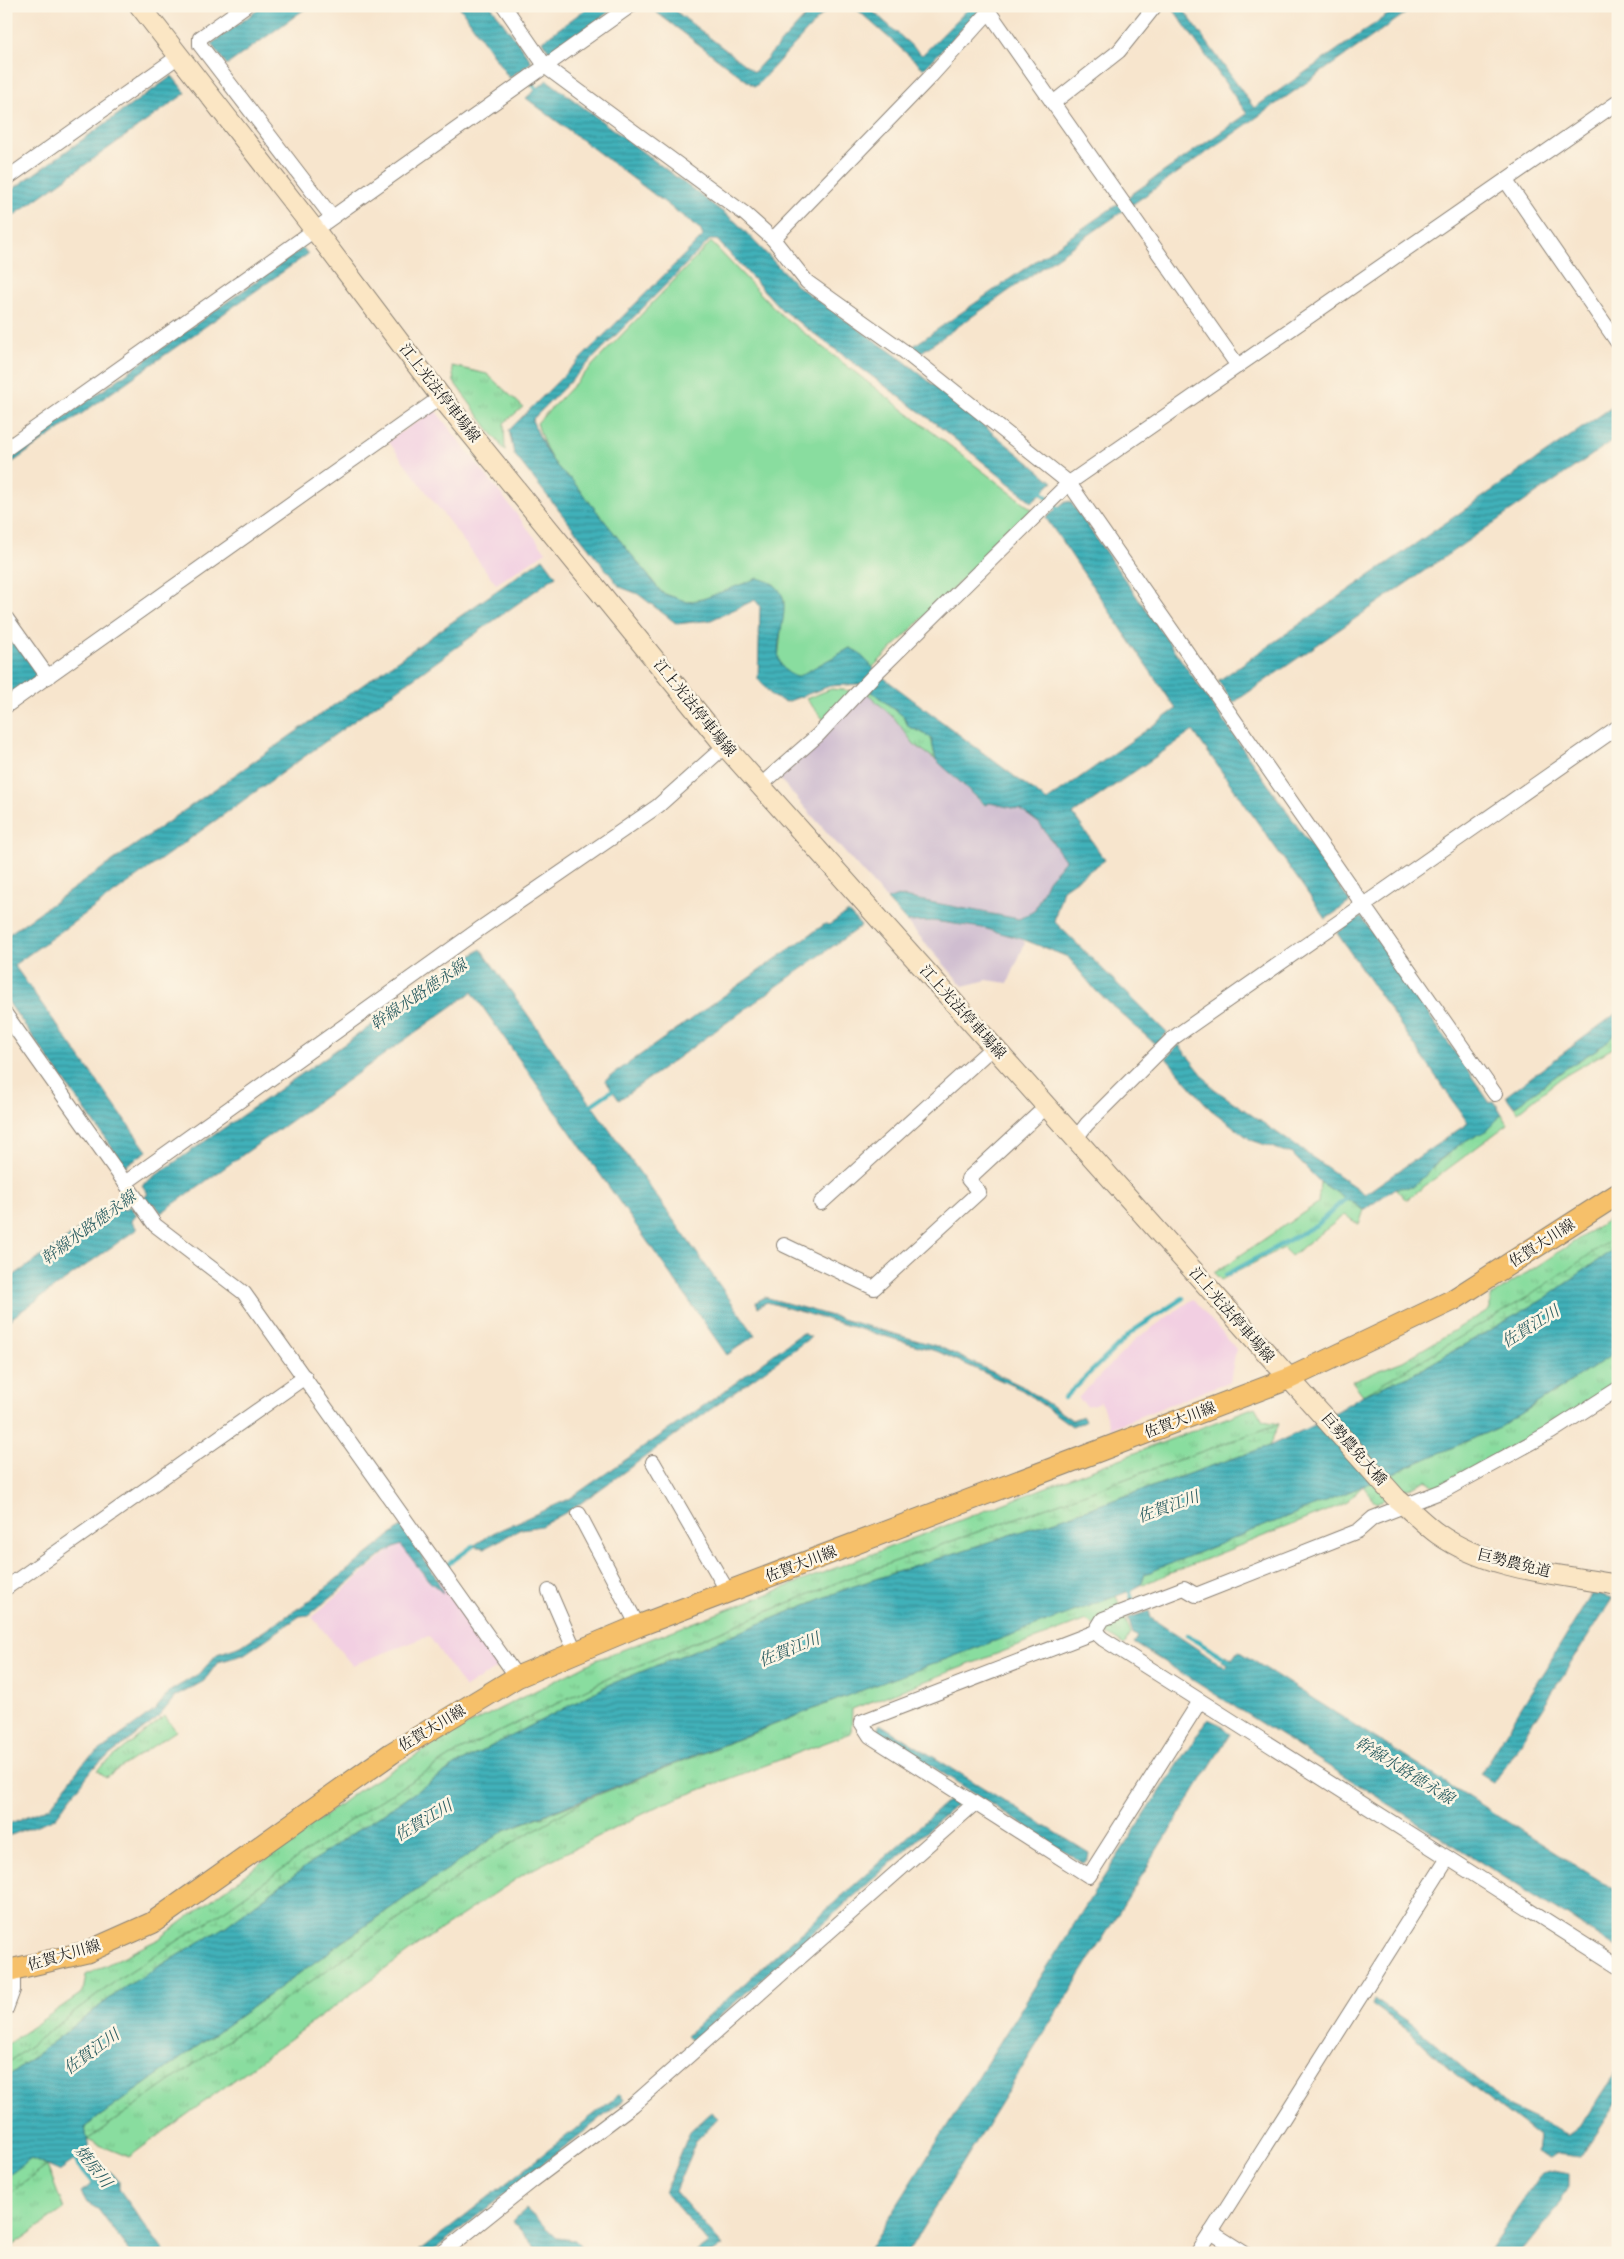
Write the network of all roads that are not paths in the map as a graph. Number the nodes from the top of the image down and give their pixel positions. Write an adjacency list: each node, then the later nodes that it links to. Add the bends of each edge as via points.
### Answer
1 (140, 6): 7 (main road, 江上光法停車場線)
2 (245, 6): 13 (street, via 200,38 200,45)
3 (504, 6): 8 (street)
4 (630, 6): 8 (street)
5 (1156, 6): 10 (street, via 1118,51)
6 (987, 9): 10 (street); 15 (street, via 931,76)
7 (179, 56): 11 (street); 14 (main road, 江上光法停車場線)
8 (546, 67): 13 (street); 15 (street, via 745,214)
9 (1618, 102): 12 (street)
10 (1053, 103): 17 (street)
11 (6, 179)
12 (1506, 181): 16 (street); 17 (street)
13 (332, 217): 14 (street)
14 (314, 229): 18 (main road, 江上光法停車場線); 19 (street)
15 (773, 239): 20 (street, via 807,282 905,352)
16 (1618, 343)
17 (1238, 366): 20 (street)
18 (441, 396): 22 (street); 25 (main road, 江上光法停車場線)
19 (6, 449)
20 (1069, 483): 26 (street, via 875,674 818,735); 27 (street)
21 (6, 618): 22 (street)
22 (48, 677): 23 (street)
23 (6, 706)
24 (1618, 727): 27 (street)
25 (725, 746): 26 (main road, 江上光法停車場線); 33 (street, via 658,806 481,928)
26 (761, 786): 29 (main road, 江上光法停車場線)
27 (1364, 904): 30 (street); 32 (street, via 1173,1038)
28 (6, 1015): 33 (street)
29 (994, 1046): 31 (main road, 江上光法停車場線); 35 (street)
30 (1495, 1094)
31 (1047, 1106): 32 (main road, 江上光法停車場線); 36 (street, via 968,1179 979,1192 874,1288)
32 (1076, 1138): 38 (main road, 江上光法停車場線)
33 (125, 1183): 37 (street, via 155,1225 244,1292)
34 (1618, 1194): 38 (main road, 佐賀大川線, via 1453,1300)
35 (821, 1203)
36 (784, 1245)
37 (305, 1377): 45 (street); 51 (street)
38 (1288, 1379): 40 (main road, 江上光法停車場線); 47 (main road, 佐賀大川線)
39 (1618, 1389): 42 (street, via 1551,1432 1444,1490)
40 (1310, 1400): 42 (main road, 巨勢農免大橋)
41 (653, 1462): 47 (street)
42 (1402, 1502): 44 (main road, 巨勢農免道, via 1438,1534 1476,1555 1519,1567); 49 (street, via 1373,1518 1358,1531 1196,1595 1184,1588 1103,1619)
43 (579, 1514): 48 (street)
44 (1618, 1585)
45 (6, 1588)
46 (549, 1592): 50 (street)
47 (728, 1592): 48 (main road, 佐賀大川線)
48 (638, 1626): 50 (main road, 佐賀大川線)
49 (1095, 1632): 52 (street); 53 (street, via 861,1722 870,1736)
50 (575, 1651): 51 (main road, 佐賀大川線)
51 (517, 1677): 56 (main road, 佐賀大川線, via 392,1753 152,1923 87,1952)
52 (1200, 1700): 53 (street, via 1089,1876); 54 (street)
53 (974, 1804): 59 (street, via 633,2105)
54 (1448, 1858): 55 (street); 58 (street)
55 (1618, 1966)
56 (10, 1970): 57 (street, via 13,1990)
57 (6, 2010)
58 (1211, 2232): 60 (street); 61 (street)
59 (442, 2253)
60 (1198, 2253)
61 (1244, 2253)

